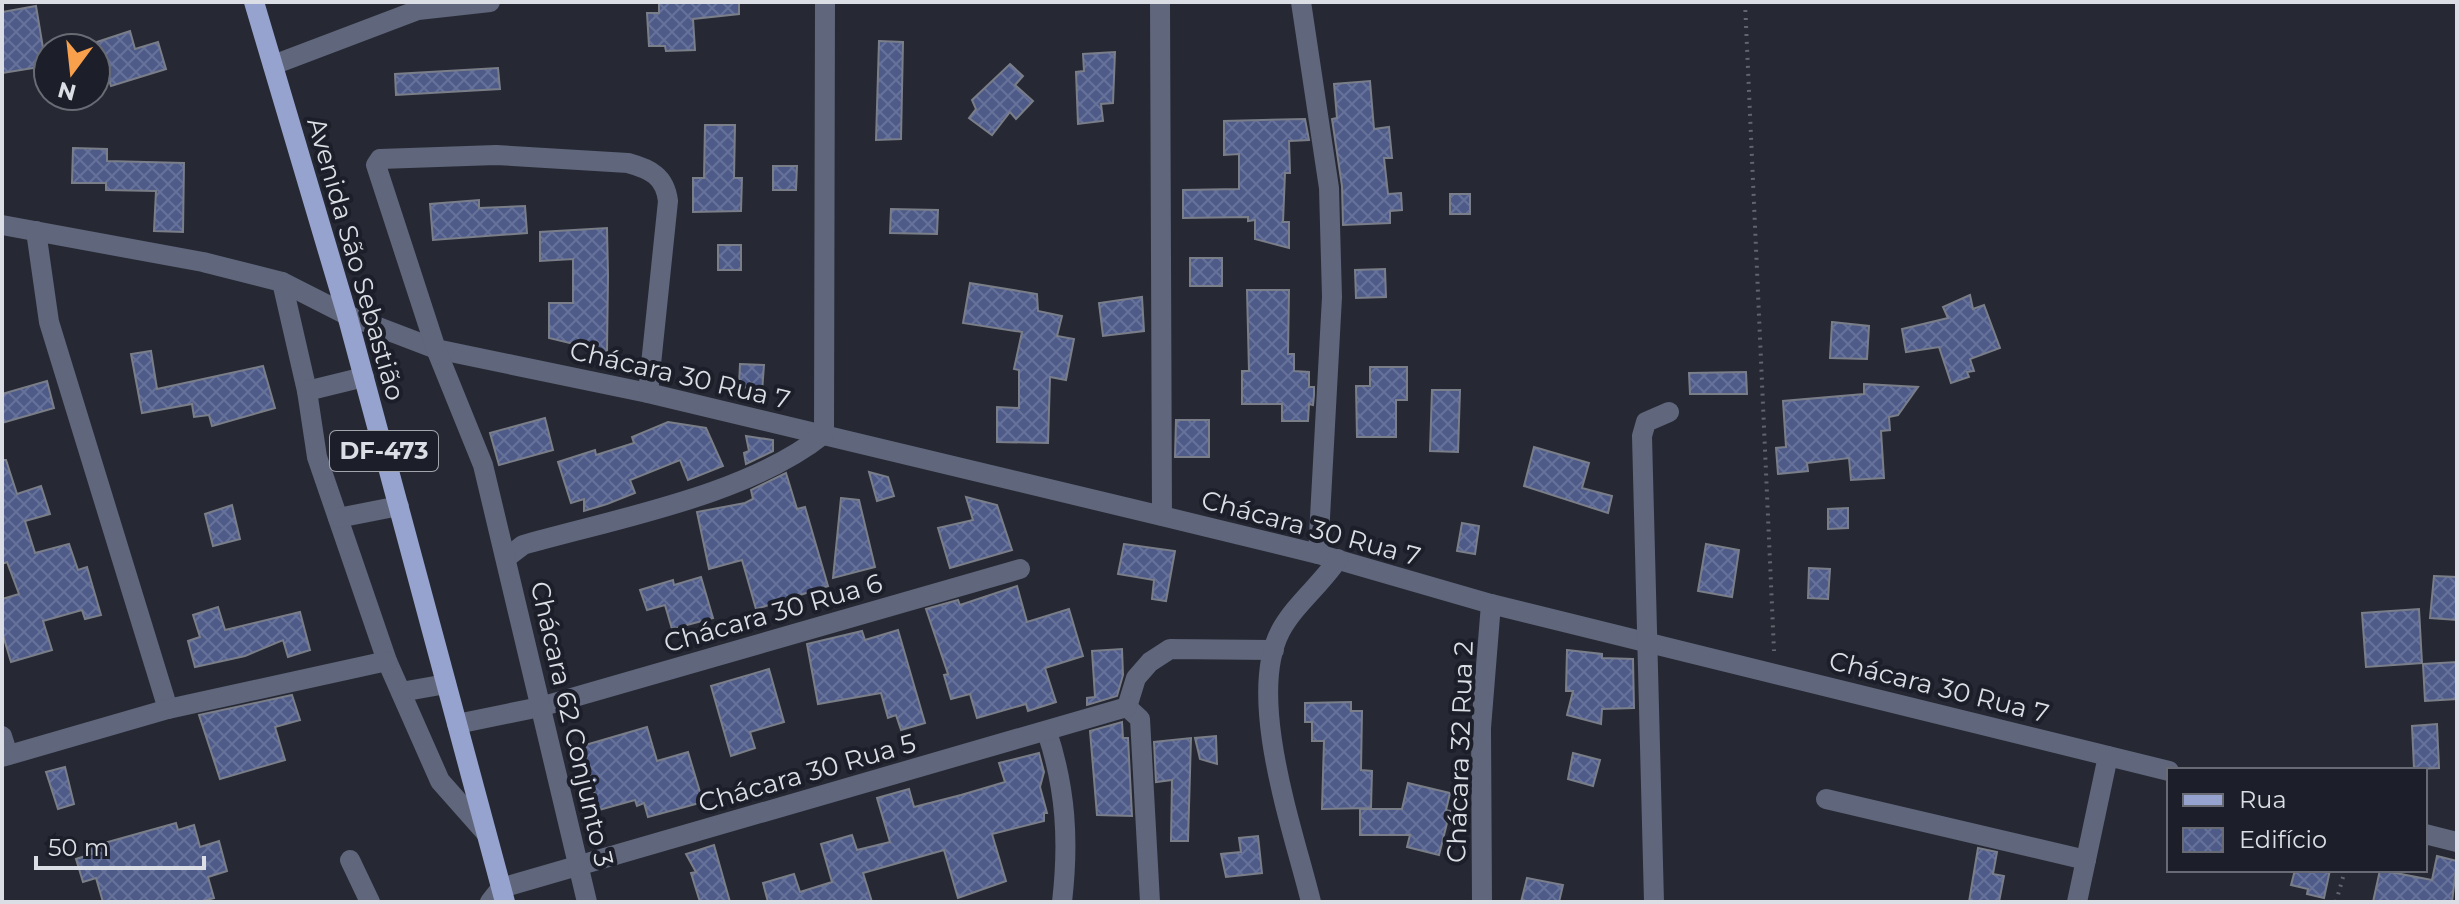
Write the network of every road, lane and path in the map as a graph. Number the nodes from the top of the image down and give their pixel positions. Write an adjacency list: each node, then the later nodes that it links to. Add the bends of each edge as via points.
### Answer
1 (254, 2): 7 (main road, Avenida São Sebastião / DF-473)
2 (490, 2): 7 (street, via 418,10)
3 (825, 2): 17 (street)
4 (1160, 2): 19 (street)
5 (1301, 2): 21 (street, via 1329,188)
6 (1745, 2): 28 (path)
7 (273, 65): 11 (main road, Avenida São Sebastião / DF-473)
8 (2, 225): 9 (street, Chácara 30 Rua 7)
9 (36, 231): 10 (street, Chácara 30 Rua 7); 33 (street, via 49,322)
10 (282, 282): 11 (street, Chácara 30 Rua 7); 14 (street)
11 (347, 315): 12 (street, Chácara 30 Rua 7); 13 (main road, Avenida São Sebastião / DF-473)
12 (436, 349): 15 (street, Chácara 30 Rua 7); 15 (street, via 376,165 380,159 496,155 628,163 659,178 668,201); 22 (street, via 483,465)
13 (364, 377): 14 (street); 18 (main road, Avenida São Sebastião / DF-473)
14 (307, 391): 20 (street, via 317,457)
15 (648, 393): 17 (street, Chácara 30 Rua 7)
16 (1669, 412): 25 (street, via 1646,422 1642,436)
17 (824, 434): 19 (street, Chácara 30 Rua 7); 22 (street, via 795,457 749,478 523,545)
18 (399, 506): 20 (street); 29 (main road, Avenida São Sebastião / DF-473)
19 (1162, 516): 21 (street, Chácara 30 Rua 7)
20 (338, 518): 27 (street)
21 (1328, 557): 24 (street, Chácara 30 Rua 7); 26 (street)
22 (506, 558): 31 (street, Chácara 62 Conjunto 3)
23 (1020, 569): 31 (street, Chácara 30 Rua 6)
24 (1491, 604): 25 (street, Chácara 30 Rua 7); 53 (street, Chácara 32 Rua 2, via 1481,728)
25 (1648, 642): 28 (street, Chácara 30 Rua 7); 54 (street)
26 (1274, 650): 32 (street, via 1170,649 1136,678); 52 (street, via 1268,705 1278,773)
27 (387, 661): 30 (street); 33 (street)
28 (1775, 674): 37 (street, Chácara 30 Rua 7)
29 (446, 684): 30 (street); 34 (main road, Avenida São Sebastião / DF-473)
30 (401, 692): 40 (street, via 440,781)
31 (540, 707): 34 (street, Chácara 30 Rua 6); 45 (street, Chácara 62 Conjunto 3)
32 (1127, 707): 35 (street, Chácara 30 Rua 5); 51 (street, via 1140,719)
33 (168, 709): 36 (street)
34 (457, 724): 40 (main road, Avenida São Sebastião / DF-473)
35 (1047, 732): 45 (street, Chácara 30 Rua 5); 50 (street, via 1060,772 1065,815)
36 (4, 749)
37 (2108, 756): 38 (street, Chácara 30 Rua 7); 44 (street)
38 (2167, 771)
39 (1826, 799): 44 (street)
40 (486, 833): 47 (main road, Avenida São Sebastião / DF-473)
41 (2427, 834): 42 (street)
42 (2457, 842)
43 (350, 860): 48 (street)
44 (2086, 860): 55 (street)
45 (578, 866): 47 (street, Chácara 30 Rua 5); 49 (street, Chácara 62 Conjunto 3)
46 (2344, 872): 56 (path)
47 (498, 897)
48 (370, 902)
49 (587, 902)
50 (1062, 902)
51 (1150, 902)
52 (1311, 902)
53 (1482, 902)
54 (1654, 902)
55 (2077, 902)
56 (2336, 902)

